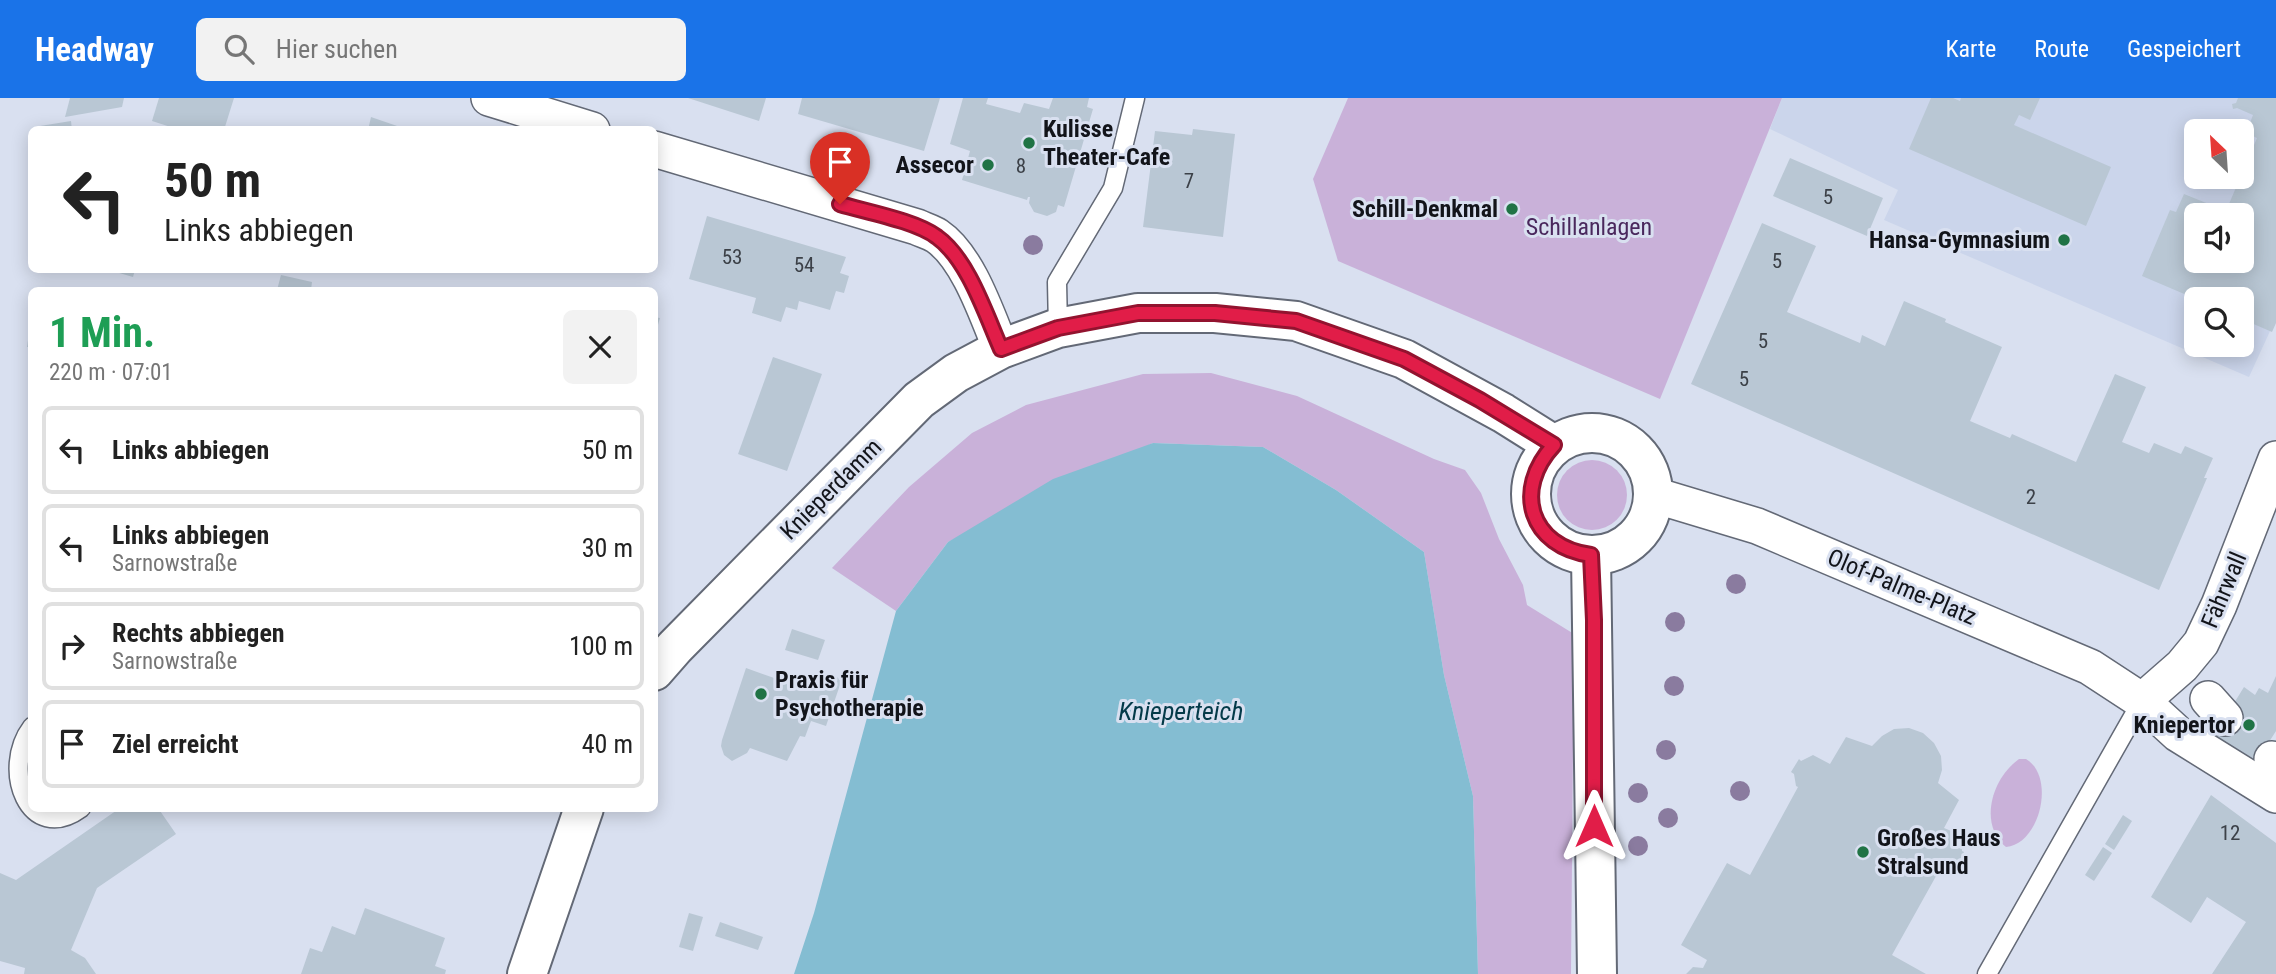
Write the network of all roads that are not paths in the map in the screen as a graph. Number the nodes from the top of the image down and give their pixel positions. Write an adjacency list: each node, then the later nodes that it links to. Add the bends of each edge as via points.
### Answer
1 (489, 98): 3 (street)
2 (1135, 98): 5 (lane, via 1113,188 1057,282)
3 (579, 126)
4 (658, 150): 6 (street, via 936,236 949,247 970,280)
5 (1058, 328): 6 (street, Knieperdamm); 7 (street, Knieperdamm, via 1138,313 1215,313 1296,321 1404,359)
6 (1001, 349): 11 (street, Knieperdamm, via 919,400)
7 (1554, 445): 9 (street, via 1591,432 1611,435 1642,458); 10 (street, via 1533,476 1533,514 1556,544)
8 (2276, 459): 12 (street, Fährwall, via 2201,643)
9 (1654, 495): 10 (street, via 1641,531 1628,544 1611,553); 12 (street, Olof-Palme-Platz, via 1757,526 2090,667)
10 (1591, 555): 20 (street)
11 (661, 651)
12 (2142, 701): 14 (street, Olof-Palme-Platz, via 2178,734); 21 (lane)
13 (19, 733): 15 (lane, via 8,750 5,780 11,795)
14 (2276, 796)
15 (28, 812)
16 (29, 812): 17 (lane, via 49,818)
17 (74, 812)
18 (583, 812): 19 (street)
19 (527, 974)
20 (1597, 974)
21 (1987, 974)

